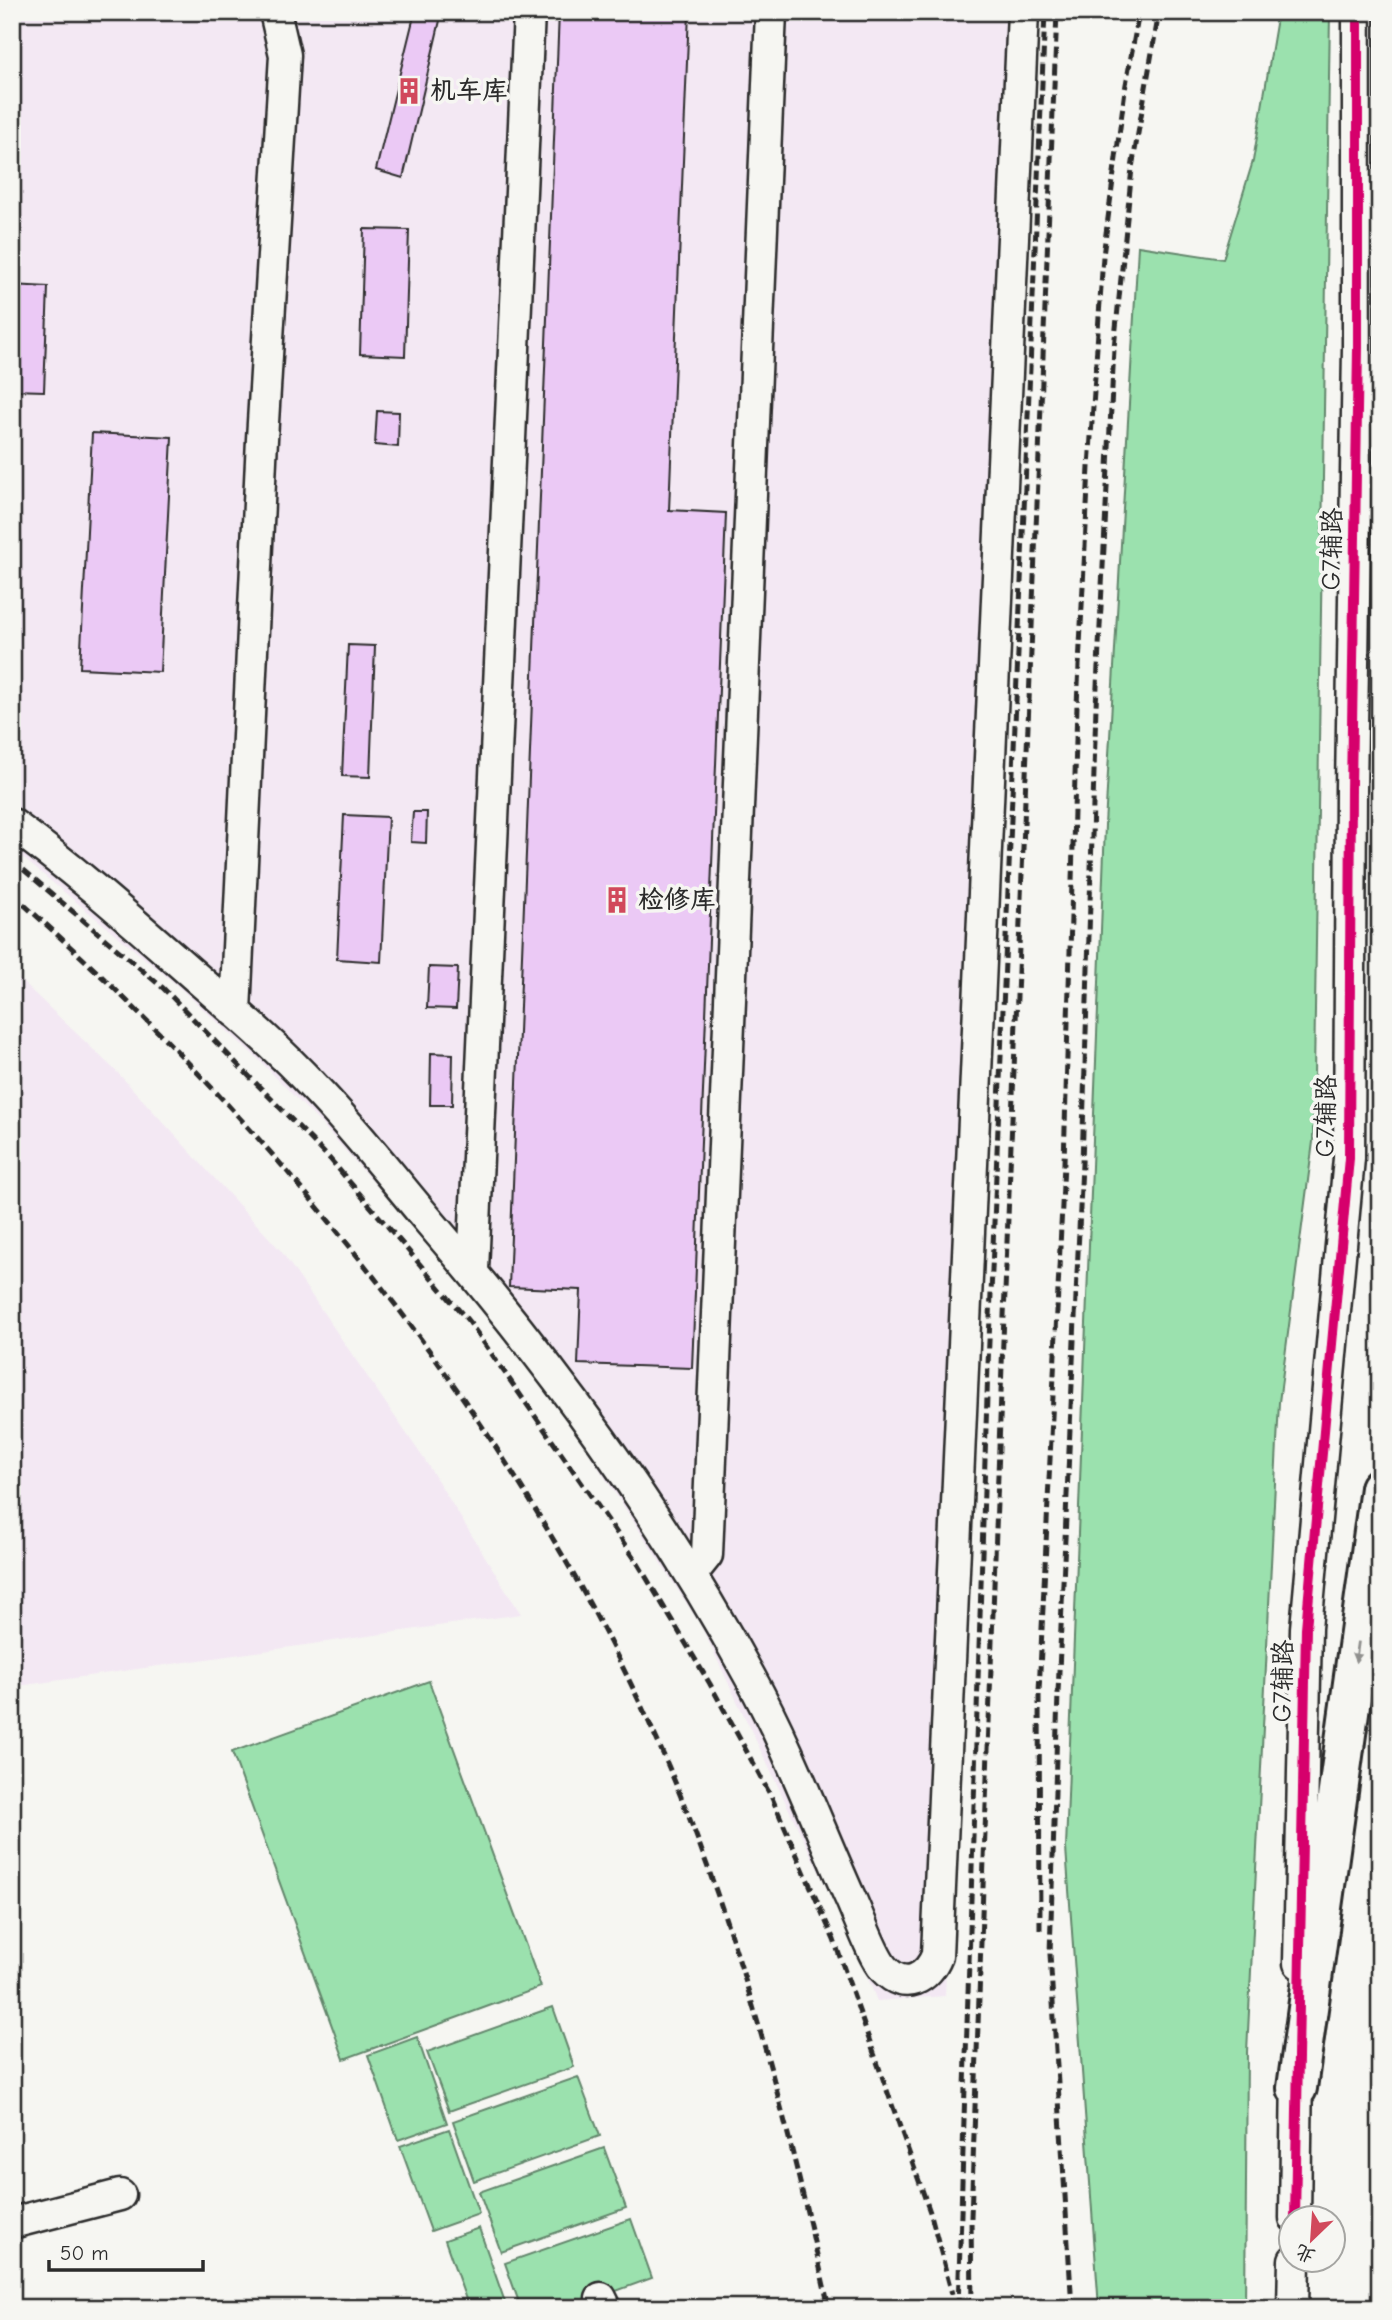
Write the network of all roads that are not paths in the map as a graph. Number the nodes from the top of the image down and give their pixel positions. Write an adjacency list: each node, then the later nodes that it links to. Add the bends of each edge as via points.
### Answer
1 (275, 12): 7 (street, via 285,55)
2 (529, 12): 8 (street)
3 (771, 12): 10 (street, via 707,1555)
4 (1023, 12): 10 (street, via 937,1955 930,1973 917,1980 885,1970 800,1777)
5 (1358, 12): 11 (street, G7辅路, via 1349,1158 1306,1628)
6 (12, 824): 7 (street)
7 (235, 1012): 8 (street, via 313,1085)
8 (473, 1270): 10 (street, via 619,1462)
9 (1380, 1488): 11 (highway, one-way to 11)
10 (691, 1575)
11 (1297, 2088): 13 (street, G7辅路)
12 (120, 2195): 14 (street)
13 (1295, 2204)
14 (12, 2223)
15 (1294, 2274): 16 (street)
16 (1293, 2308)

